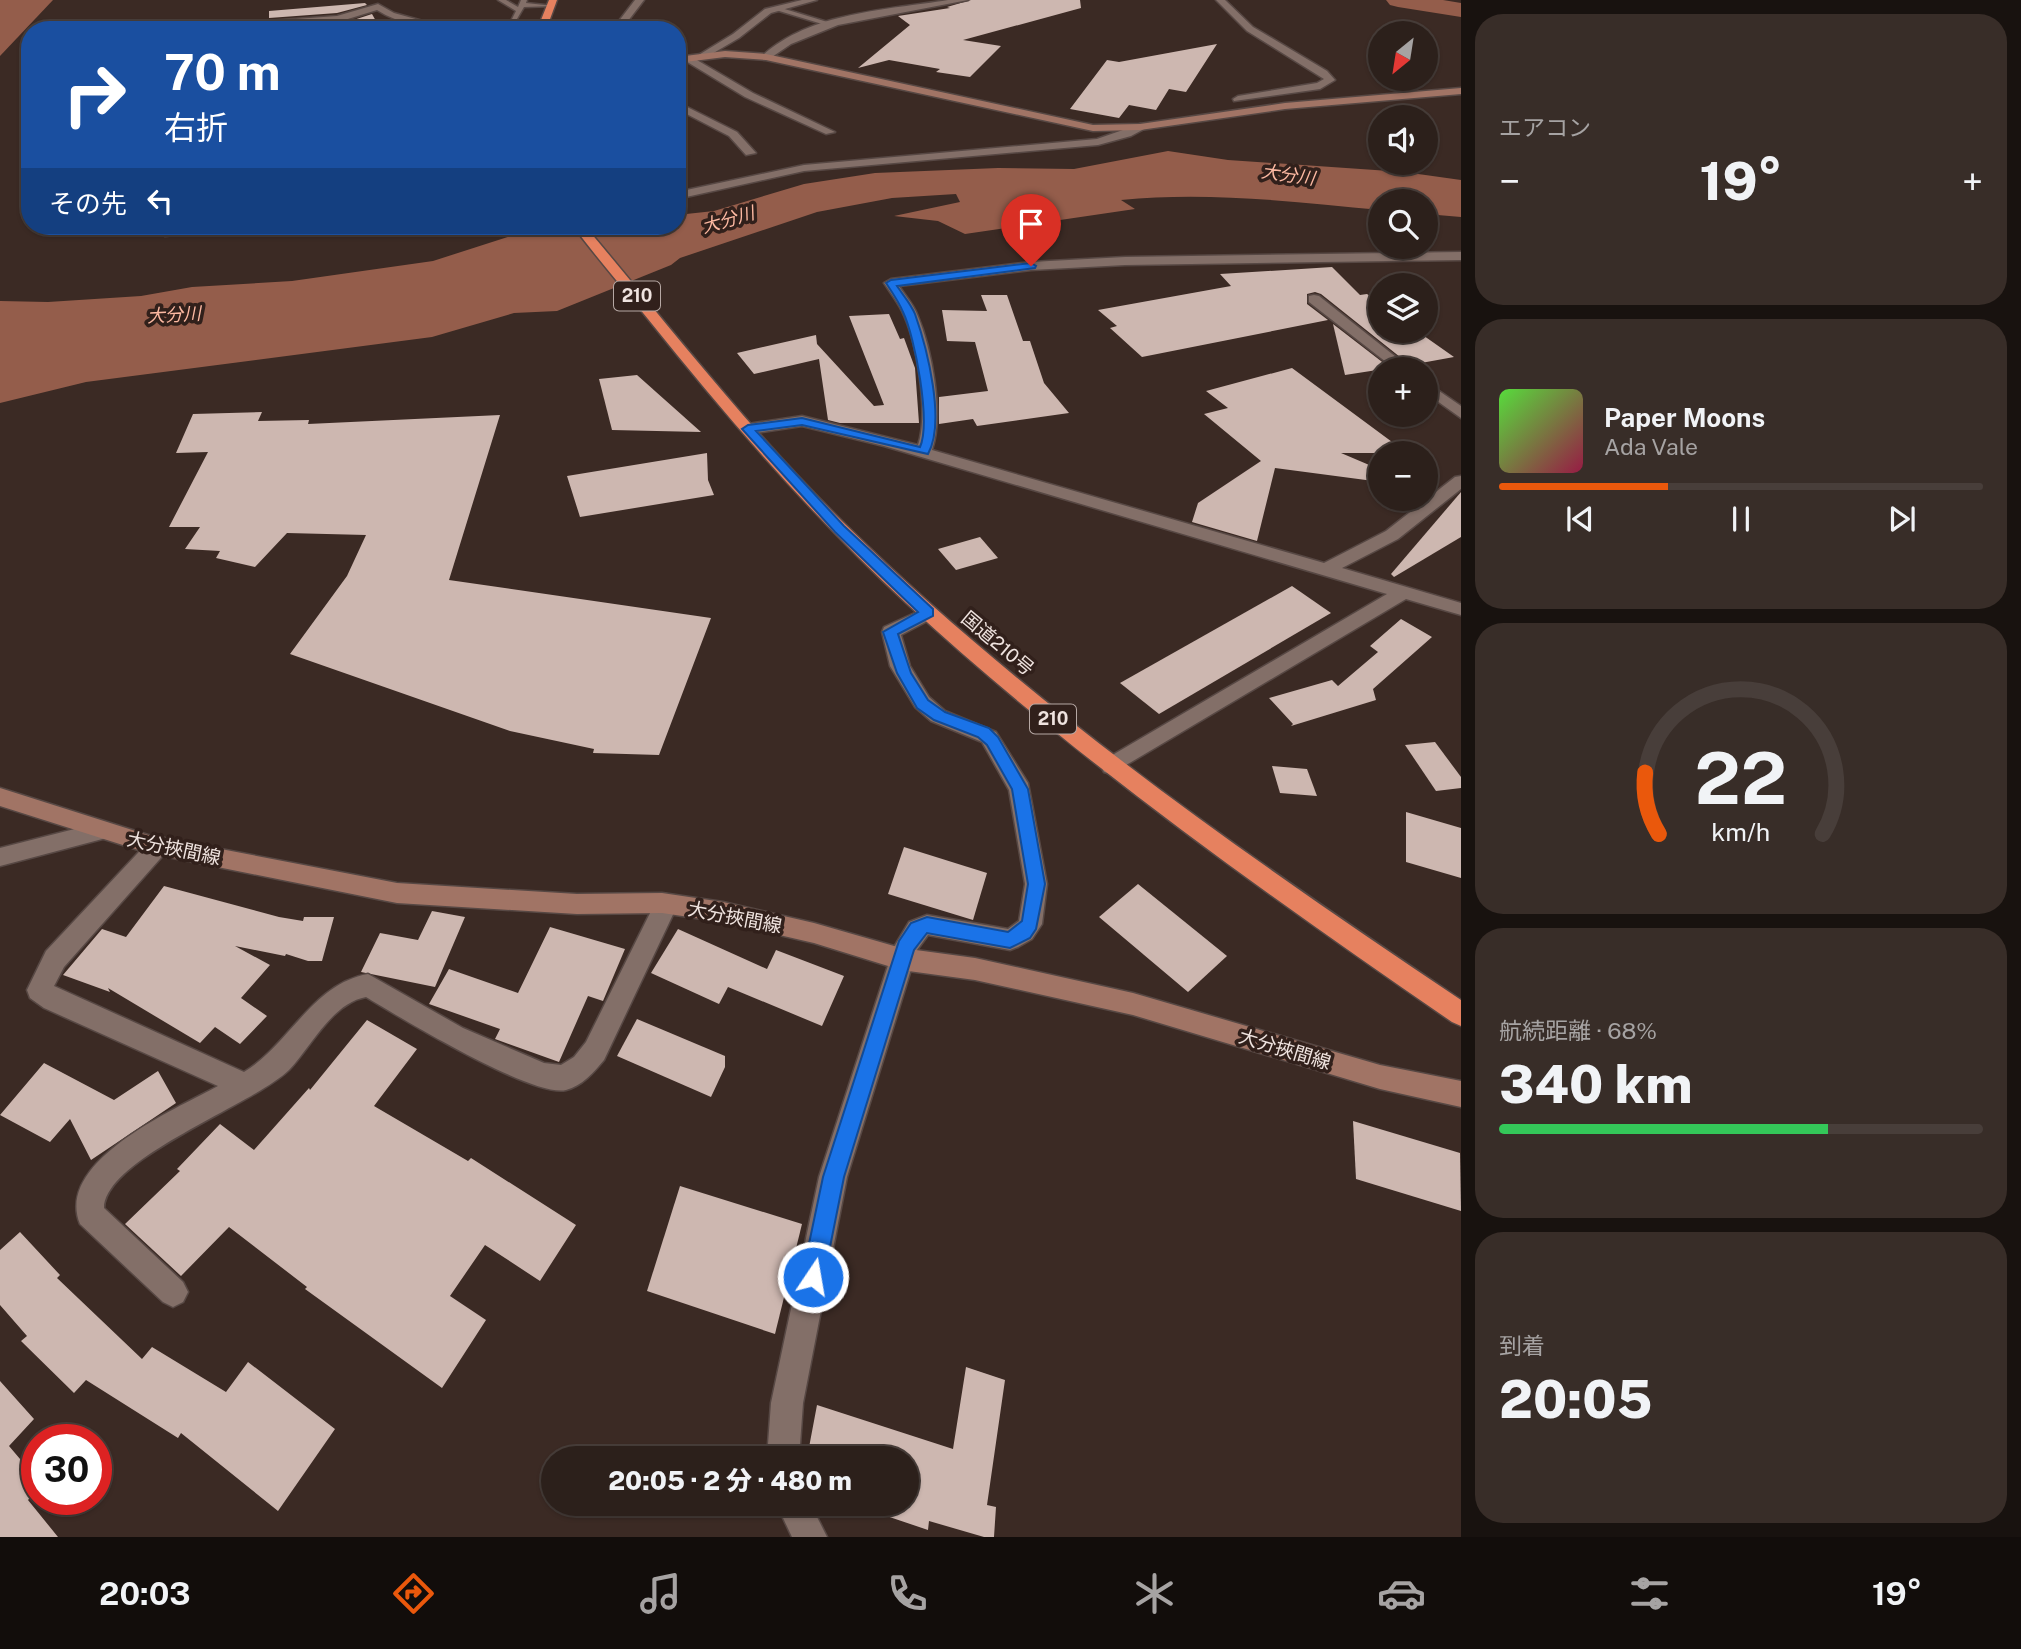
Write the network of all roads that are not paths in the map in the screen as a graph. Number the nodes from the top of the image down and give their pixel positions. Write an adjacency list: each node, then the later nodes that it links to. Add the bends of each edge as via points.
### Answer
1 (501, 0): 7 (lane)
2 (640, 0): 13 (street)
3 (813, 0): 8 (street)
4 (964, 0): 14 (street)
5 (1220, 0): 20 (street, via 1250,29 1330,80 1320,86)
6 (552, 3): 7 (lane); 12 (highway)
7 (521, 5): 11 (lane)
8 (778, 9): 14 (lane); 15 (street)
9 (318, 21): 10 (street, via 379,7)
10 (415, 21)
11 (514, 21)
12 (545, 21)
13 (624, 21)
14 (832, 25): 16 (street, via 793,39)
15 (702, 56): 16 (street, via 737,53); 17 (street)
16 (766, 57): 22 (street, via 1075,125)
17 (686, 58)
18 (686, 61): 23 (street)
19 (1461, 92): 22 (street, via 1285,106)
20 (1238, 99)
21 (686, 110): 24 (street, via 733,134)
22 (1140, 127): 25 (street, via 1088,143 804,168)
23 (830, 132)
24 (750, 153)
25 (686, 194)
26 (586, 235): 32 (highway, 国道210号 / 210)
27 (1461, 256): 33 (street, via 1125,261 1031,266 891,283 909,312 922,362 930,414 930,438)
28 (1314, 299): 29 (street)
29 (1389, 357)
30 (1438, 395): 31 (street)
31 (1461, 413)
32 (748, 429): 33 (street, via 802,421); 38 (highway, 国道210号 / 210, via 839,529)
33 (924, 452): 35 (street)
34 (1461, 481): 35 (street, via 1392,535)
35 (1326, 569): 36 (street)
36 (1404, 592): 37 (street); 39 (street)
37 (1461, 609)
38 (928, 613): 39 (highway, 国道210号 / 210); 45 (street, via 891,632 895,650 922,704 939,716 983,732 1017,780 1037,895 1030,924 1010,940 921,926)
39 (1111, 766): 46 (highway, 国道210号 / 210, via 1275,887)
40 (0, 797): 41 (street, 大分挾間線)
41 (102, 831): 42 (street, 大分挾間線); 43 (street)
42 (159, 845): 44 (street, 大分挾間線, via 423,896); 47 (street, via 55,959 39,990)
43 (0, 857)
44 (666, 904): 45 (street, 大分挾間線, via 814,933); 47 (street, via 595,1051 564,1078 543,1075 454,1036 368,985 341,994 276,1065)
45 (901, 959): 48 (street, 大分挾間線, via 975,969 1101,996 1380,1077); 50 (street, via 834,1177 787,1403)
46 (1461, 1014)
47 (245, 1085): 49 (street, via 117,1161 89,1197 87,1206 96,1223)
48 (1461, 1094)
49 (173, 1292)
50 (784, 1446)
51 (799, 1516): 52 (street)
52 (810, 1537)

